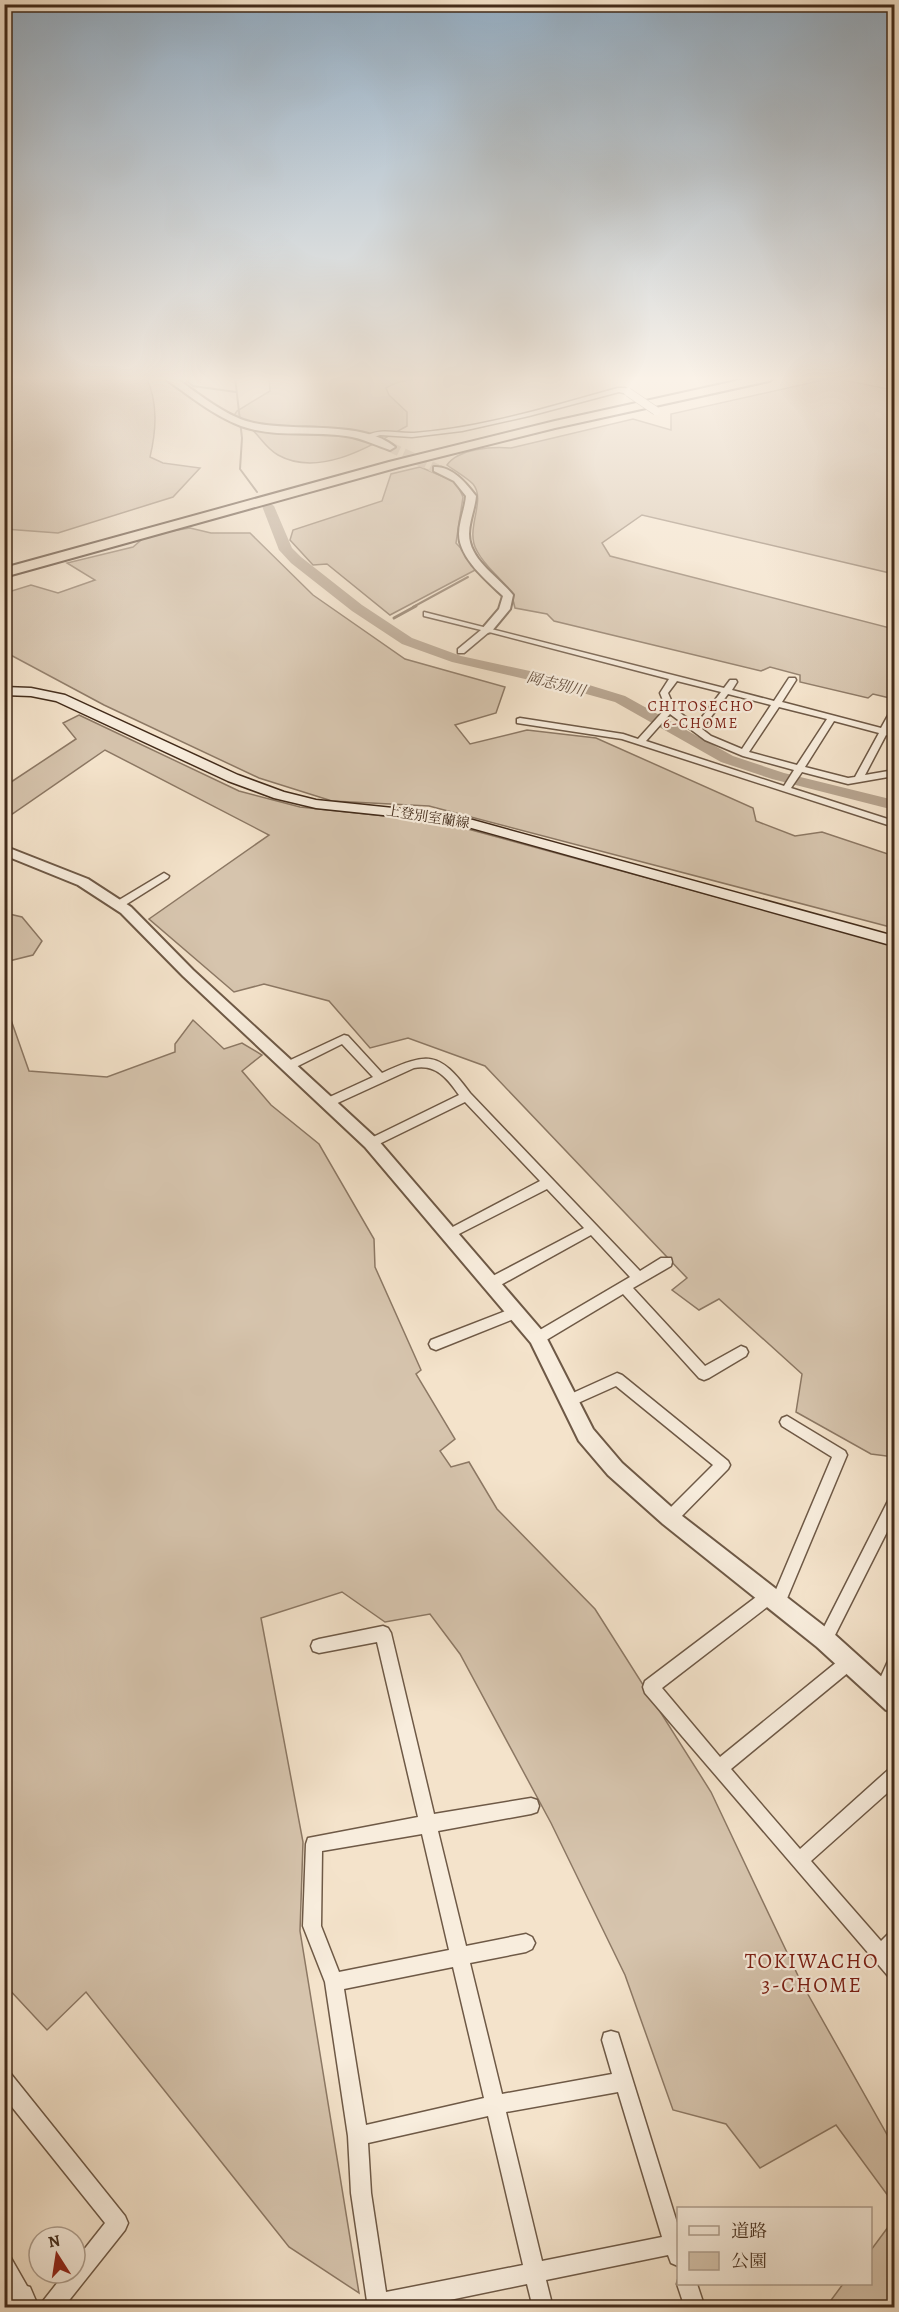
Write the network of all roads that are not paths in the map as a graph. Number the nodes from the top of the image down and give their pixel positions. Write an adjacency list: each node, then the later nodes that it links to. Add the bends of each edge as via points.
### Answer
1 (296, 485): 4 (highway)
2 (316, 485): 5 (highway)
3 (462, 485): 7 (street, via 471,496 465,544 508,595 506,609)
4 (4, 566)
5 (4, 573)
6 (427, 614): 7 (street)
7 (487, 630): 8 (street); 9 (street)
8 (461, 651)
9 (675, 677): 13 (street); 15 (street, via 664,693)
10 (792, 680): 14 (street)
11 (733, 682): 13 (street)
12 (4, 691): 31 (main road, 上登別室蘭線, via 60,698 233,778 279,795 316,804 451,818)
13 (727, 691): 14 (street); 19 (street)
14 (777, 704): 17 (street); 22 (street)
15 (669, 712): 19 (street); 21 (street)
16 (894, 712): 20 (street)
17 (832, 718): 20 (street); 23 (street)
18 (520, 721): 21 (street)
19 (698, 729): 22 (street, via 708,738)
20 (890, 732): 25 (street)
21 (640, 742): 26 (street)
22 (744, 753): 23 (street)
23 (797, 771): 25 (street); 26 (street)
24 (894, 773): 25 (street)
25 (858, 780)
26 (787, 787): 27 (street)
27 (894, 824)
28 (4, 850): 30 (street, via 83,882)
29 (164, 876): 30 (street)
30 (118, 905): 32 (street)
31 (894, 941)
32 (288, 1066): 33 (street, via 344,1039); 35 (street)
33 (380, 1078): 34 (street, via 418,1062 436,1063 443,1066); 35 (street)
34 (466, 1096): 36 (street); 37 (street)
35 (327, 1103): 36 (street)
36 (371, 1143): 39 (street)
37 (549, 1182): 38 (street); 39 (street)
38 (592, 1229): 41 (street); 42 (street)
39 (449, 1234): 42 (street)
40 (666, 1262): 41 (street)
41 (639, 1278): 43 (street)
42 (492, 1283): 44 (street)
43 (624, 1287): 45 (street); 47 (street, via 704,1374)
44 (516, 1312): 45 (street); 46 (street)
45 (538, 1338): 48 (street)
46 (436, 1344)
47 (741, 1352)
48 (569, 1401): 51 (street, via 586,1435 615,1469); 51 (street, via 617,1379 723,1465)
49 (787, 1422): 52 (street, via 840,1455)
50 (894, 1504): 53 (street)
51 (670, 1518): 52 (street)
52 (773, 1600): 53 (street); 58 (street, via 651,1687)
53 (825, 1640): 55 (street)
54 (319, 1646): 61 (street, via 383,1633)
55 (849, 1662): 57 (street); 58 (street)
56 (894, 1666): 57 (street)
57 (888, 1697)
58 (719, 1768): 62 (street)
59 (894, 1776): 62 (street)
60 (531, 1806): 61 (street)
61 (428, 1824): 66 (street); 68 (street, via 314,1844 312,1926)
62 (800, 1861): 65 (street)
63 (894, 1940): 65 (street)
64 (526, 1943): 66 (street)
65 (880, 1954): 67 (street)
66 (459, 1956): 68 (street); 72 (street)
67 (894, 1970)
68 (334, 1982): 73 (street)
69 (611, 2040): 70 (street)
70 (624, 2080): 72 (street); 74 (street)
71 (4, 2081): 80 (street, via 118,2223)
72 (494, 2105): 73 (street); 76 (street)
73 (358, 2136): 79 (street, via 361,2193)
74 (677, 2250): 76 (street)
75 (4, 2265): 78 (street)
76 (535, 2272): 79 (street); 81 (street)
77 (688, 2285): 82 (street)
78 (22, 2303)
79 (378, 2306)
80 (50, 2307)
81 (543, 2307)
82 (695, 2307)

